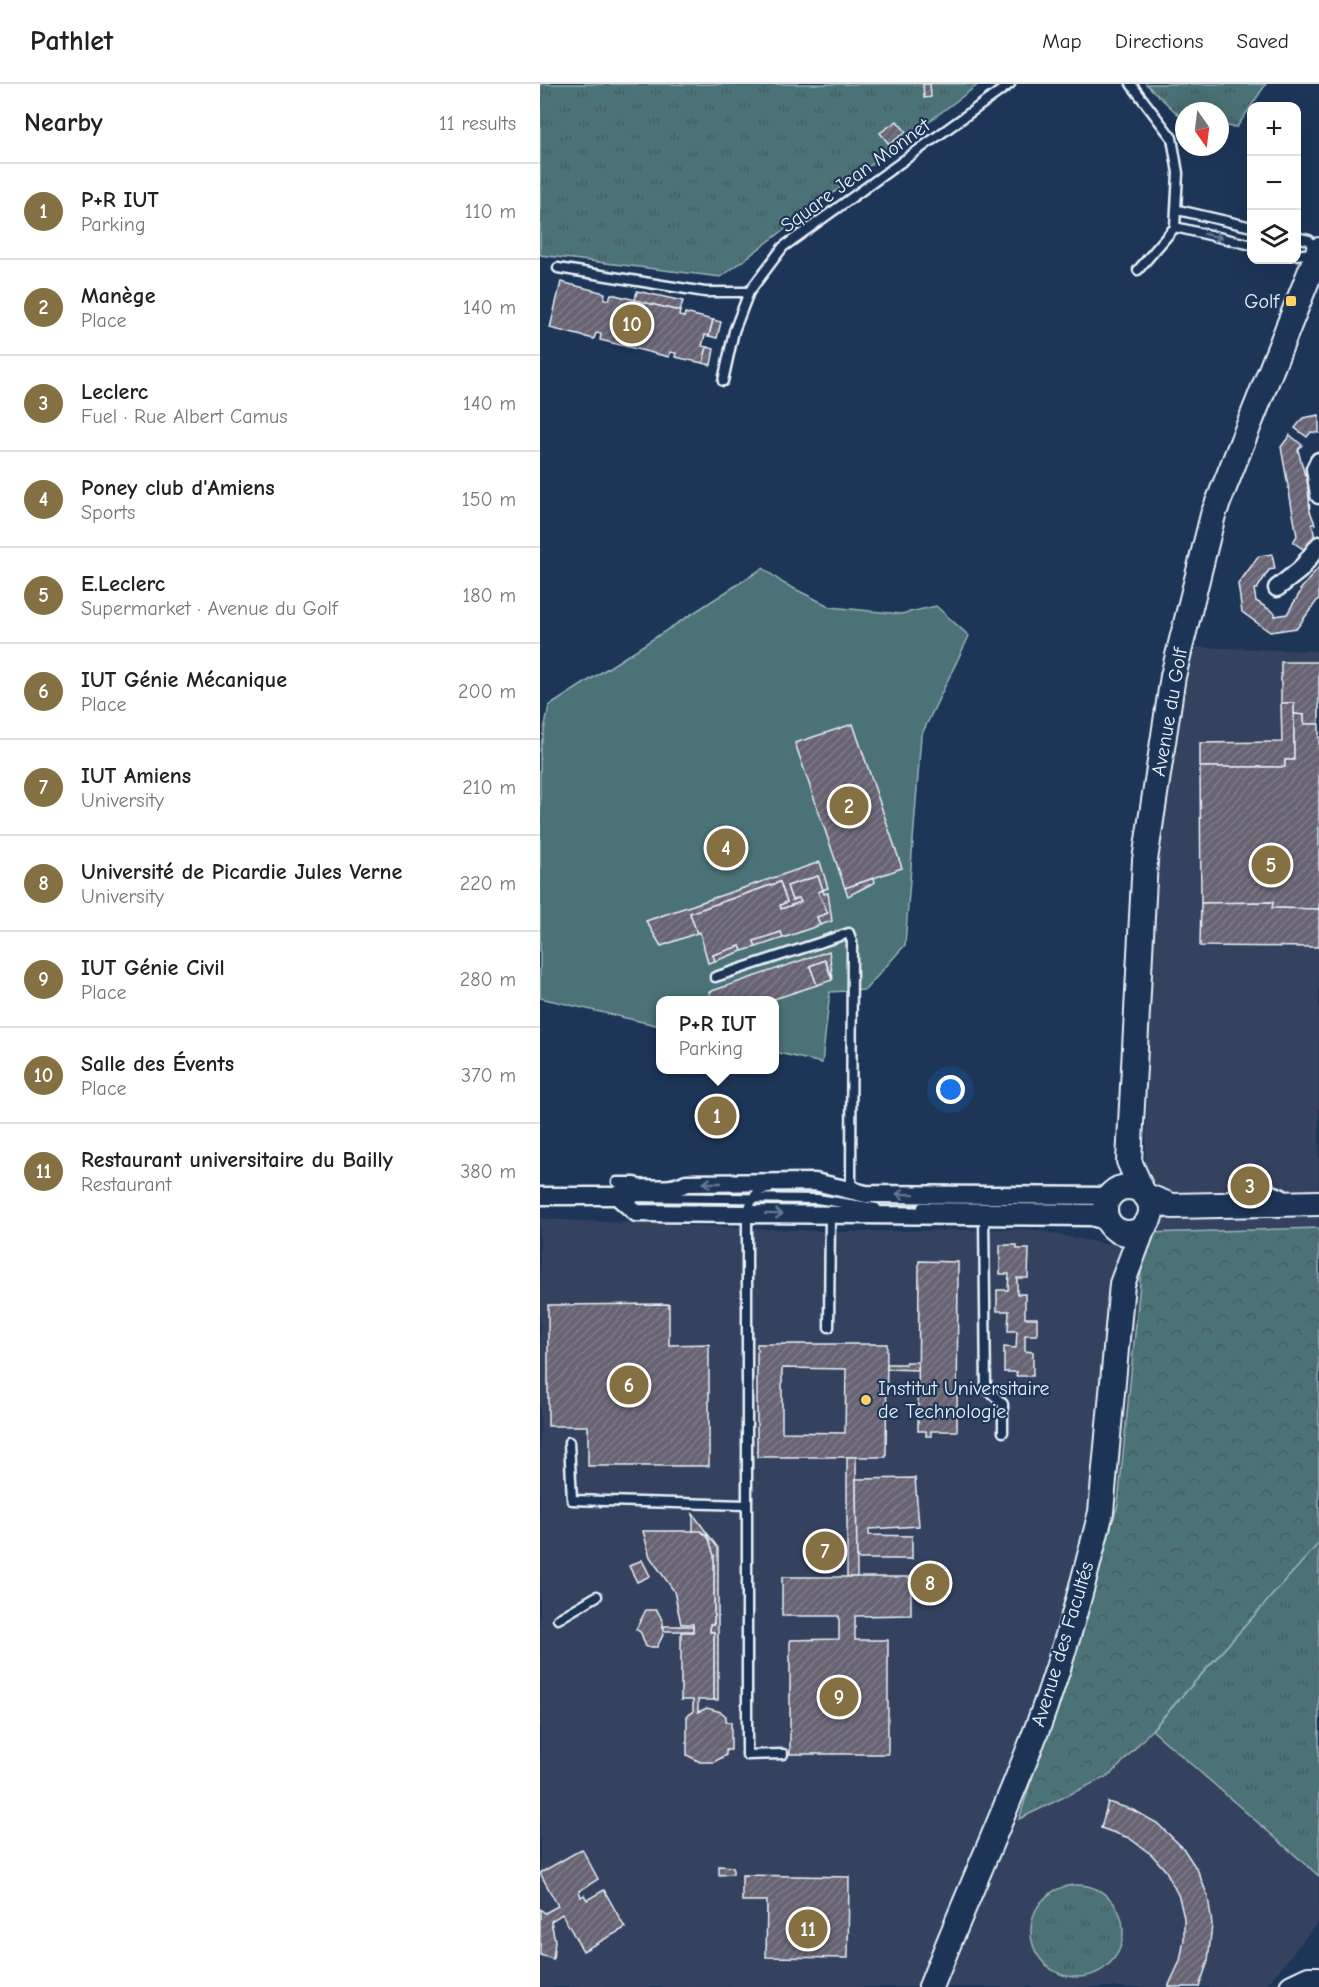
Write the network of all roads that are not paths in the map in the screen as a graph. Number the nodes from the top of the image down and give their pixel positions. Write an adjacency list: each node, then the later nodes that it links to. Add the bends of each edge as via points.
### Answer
1 (1010, 84): 12 (lane, Square Jean Monnet, via 783,247)
2 (1131, 84): 3 (lane, via 1172,138 1178,173)
3 (1178, 210): 4 (lane); 5 (lane)
4 (1247, 226)
5 (1175, 227): 7 (lane, one-way to 7); 11 (lane)
6 (1301, 238): 8 (lane, via 1309,240)
7 (1247, 244)
8 (1319, 251): 9 (lane); 19 (main road, Avenue du Golf, via 1213,515 1173,676 1145,860)
9 (1301, 254)
10 (558, 268): 12 (lane, via 705,292)
11 (1138, 270)
12 (749, 292): 13 (lane, Square Jean Monnet, via 734,331)
13 (723, 381)
14 (1319, 461): 15 (street, via 1315,469)
15 (1319, 495)
16 (1319, 545): 17 (street, via 1300,570)
17 (1277, 588)
18 (715, 977): 22 (lane, via 849,933 851,1184)
19 (1128, 1161): 23 (main road, Avenue du Golf); 28 (main road)
20 (806, 1182): 21 (street, one-way to 21, via 686,1183 676,1189); 22 (street); 26 (lane, via 796,1187 762,1189)
21 (617, 1189): 24 (street); 26 (street, via 636,1213)
22 (866, 1194): 27 (lane, via 837,1194); 28 (street, one-way to 22)
23 (1144, 1194): 25 (main road, via 1172,1206); 28 (main road, via 1130,1188); 31 (main road, via 1151,1206)
24 (540, 1196)
25 (1308, 1204)
26 (749, 1206): 27 (street); 36 (lane)
27 (831, 1208): 28 (lane); 30 (street); 33 (lane)
28 (1111, 1209): 30 (street, via 1091,1217); 31 (main road, via 1126,1233); 32 (main road, Avenue des Facultés)
29 (1319, 1215): 31 (main road, via 1171,1216)
30 (984, 1216): 34 (lane, via 986,1388 1003,1404)
31 (1145, 1226): 32 (main road, Avenue des Facultés)
32 (1122, 1284): 40 (main road, Avenue des Facultés, via 1101,1512 1094,1540 1029,1750)
33 (829, 1327)
34 (1003, 1432)
35 (569, 1442): 36 (lane, via 572,1500)
36 (746, 1505): 39 (lane, via 747,1755)
37 (597, 1596): 38 (lane)
38 (558, 1619)
39 (783, 1754)
40 (931, 1987)

